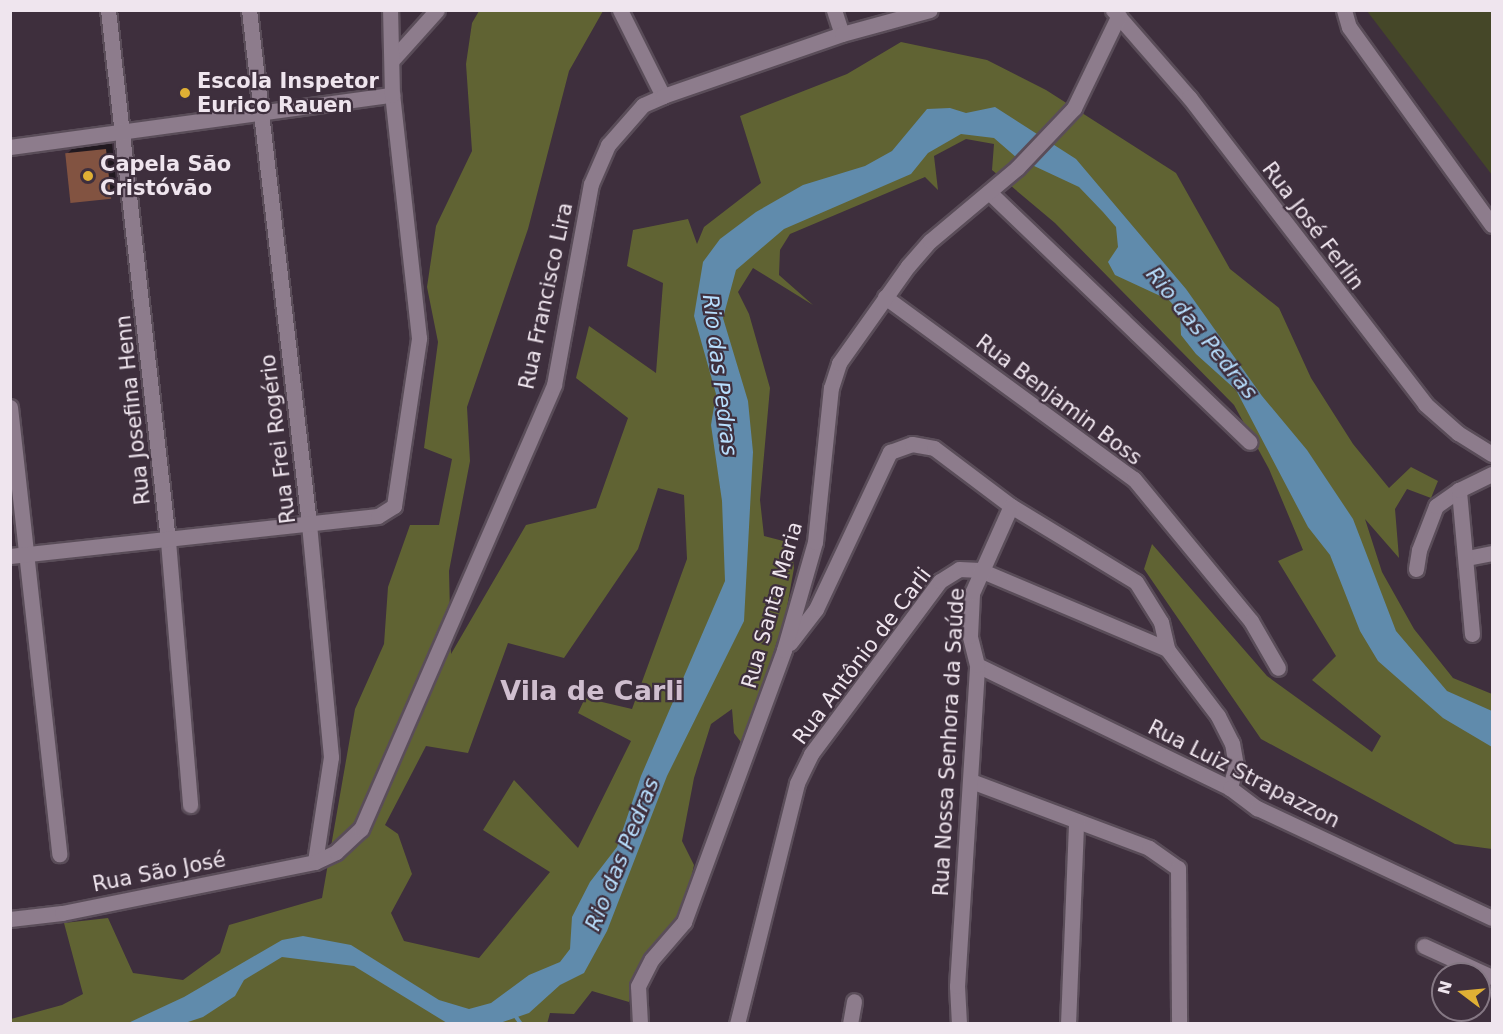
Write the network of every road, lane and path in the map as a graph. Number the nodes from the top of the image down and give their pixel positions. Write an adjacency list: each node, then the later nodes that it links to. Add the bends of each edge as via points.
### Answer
1 (108, 10): 17 (street, Rua Josefina Henn)
2 (249, 10): 16 (street, Rua Frei Rogério)
3 (390, 10): 13 (street)
4 (437, 10): 13 (street)
5 (620, 10): 15 (street)
6 (834, 10): 12 (street)
7 (930, 10): 12 (street, Rua Francisco Lira)
8 (1335, 10): 11 (street)
9 (1344, 10): 11 (street)
10 (1116, 13): 19 (street, Rua Santa Maria, via 1074,108); 24 (street, Rua José Ferlin, via 1189,97 1425,404 1458,433)
11 (1349, 27): 20 (street)
12 (842, 34): 15 (street, Rua Francisco Lira)
13 (394, 58): 14 (street)
14 (392, 95): 16 (street); 28 (street, via 419,338 394,506 378,516)
15 (663, 96): 46 (street, Rua Francisco Lira, via 643,105 608,145 591,184 554,385 361,829 336,852)
16 (260, 113): 17 (street); 28 (street, Rua Frei Rogério)
17 (123, 134): 18 (street); 29 (street, Rua Josefina Henn)
18 (10, 147)
19 (989, 192): 21 (street, Rua Santa Maria, via 930,241); 23 (street)
20 (1492, 225)
21 (885, 297): 38 (street, Rua Santa Maria, via 839,363 831,388 824,486 815,542); 40 (street, Rua Benjamin Boss, via 1134,479 1251,621)
22 (10, 407): 30 (street)
23 (1250, 442)
24 (1492, 454)
25 (1492, 474): 26 (street)
26 (1458, 490): 33 (street); 34 (street, via 1436,506)
27 (1011, 506): 35 (street, Rua Nossa Senhora da Saúde); 37 (street, via 1136,582 1161,622); 38 (street, via 934,448 912,444 890,452 816,609)
28 (309, 524): 29 (street); 46 (street, Rua Frei Rogério, via 332,757)
29 (168, 541): 30 (street); 43 (street, Rua Josefina Henn)
30 (29, 554): 32 (street); 45 (street)
31 (1492, 554): 33 (street)
32 (10, 556)
33 (1467, 558): 36 (street)
34 (1416, 569)
35 (980, 570): 37 (street); 39 (street, Rua Nossa Senhora da Saúde, via 972,593 970,636); 53 (street, Rua Antônio de Carli, via 959,569 940,581 811,754 797,783)
36 (1472, 634)
37 (1167, 649): 42 (street, via 1218,716 1232,742 1236,765)
38 (784, 651): 52 (street, Rua Santa Maria, via 684,922 652,959 638,986)
39 (977, 665): 41 (street, Rua Nossa Senhora da Saúde); 42 (street, Rua Luiz Strapazzon)
40 (1278, 668)
41 (971, 781): 44 (street); 55 (street, Rua Nossa Senhora da Saúde, via 957,986)
42 (1230, 788): 47 (street, Rua Luiz Strapazzon, via 1257,808)
43 (190, 805)
44 (1076, 821): 56 (street); 57 (street, via 1149,848 1178,868)
45 (59, 854)
46 (315, 862): 48 (street, Rua São José, via 62,913)
47 (1492, 918)
48 (10, 919)
49 (1424, 946): 50 (street)
50 (1492, 977)
51 (854, 1001): 54 (street)
52 (640, 1023)
53 (737, 1023)
54 (850, 1023)
55 (959, 1023)
56 (1068, 1023)
57 (1179, 1023)

